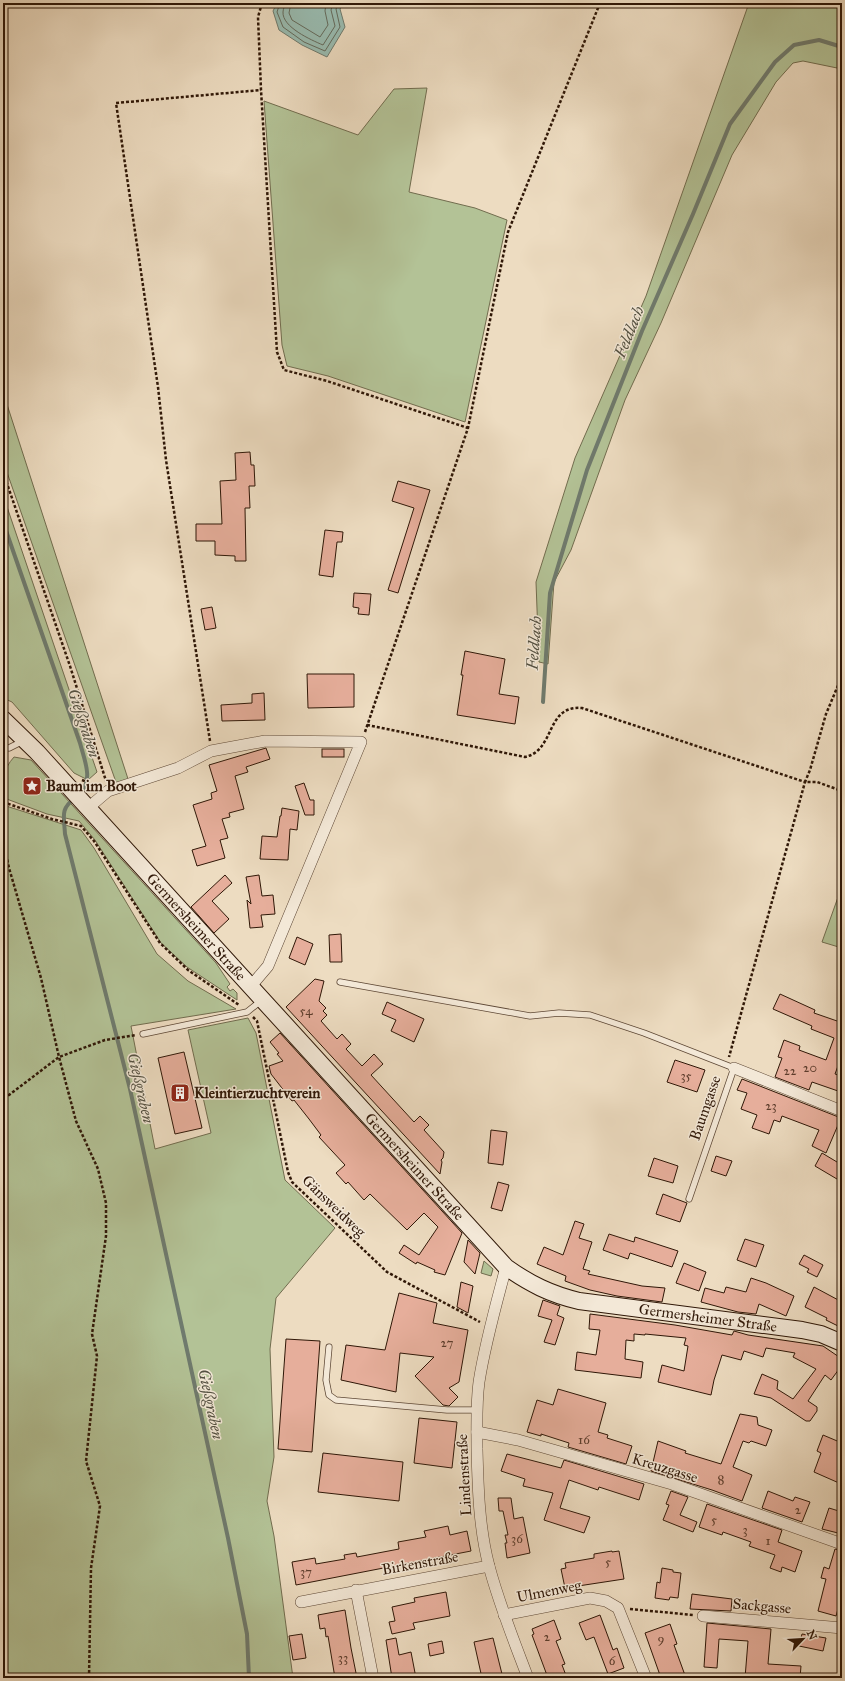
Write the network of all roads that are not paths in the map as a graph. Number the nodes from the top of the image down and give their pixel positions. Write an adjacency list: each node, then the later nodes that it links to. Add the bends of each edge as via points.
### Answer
1 (3, 719): 2 (street, Germersheimer Straße)
2 (26, 740): 3 (lane); 4 (street, Germersheimer Straße, via 75,784)
3 (3, 748)
4 (86, 806): 6 (street, Germersheimer Straße); 6 (street, via 108,791 178,768 211,751 265,741 361,742 268,966)
5 (340, 982): 9 (lane, via 530,1016 559,1013 590,1015)
6 (251, 986): 7 (street, Germersheimer Straße)
7 (262, 999): 8 (lane, via 247,1012); 12 (street, Germersheimer Straße)
8 (143, 1034)
9 (731, 1067): 10 (street, Baumgasse); 11 (lane, Baumgasse)
10 (842, 1111)
11 (689, 1199)
12 (506, 1267): 13 (street, Germersheimer Straße, via 542,1290 579,1302 802,1330); 15 (street, Lindenstraße, via 479,1383)
13 (842, 1342)
14 (329, 1348): 15 (lane, via 326,1380 329,1394 336,1400 458,1411)
15 (478, 1410): 16 (street, Lindenstraße)
16 (477, 1432): 17 (street, Kreuzgasse, via 518,1440 672,1484); 18 (street, Lindenstraße, via 482,1528)
17 (842, 1544)
18 (489, 1566): 19 (street, Birkenstraße); 21 (street, Lindenstraße)
19 (356, 1590): 20 (street, Birkenstraße); 24 (street)
20 (301, 1602)
21 (504, 1615): 25 (street, Lindenstraße); 26 (street, Ulmenweg, via 590,1598 606,1601 618,1608)
22 (703, 1616): 23 (street, Sackgasse)
23 (842, 1628)
24 (373, 1678)
25 (528, 1678)
26 (646, 1678)

